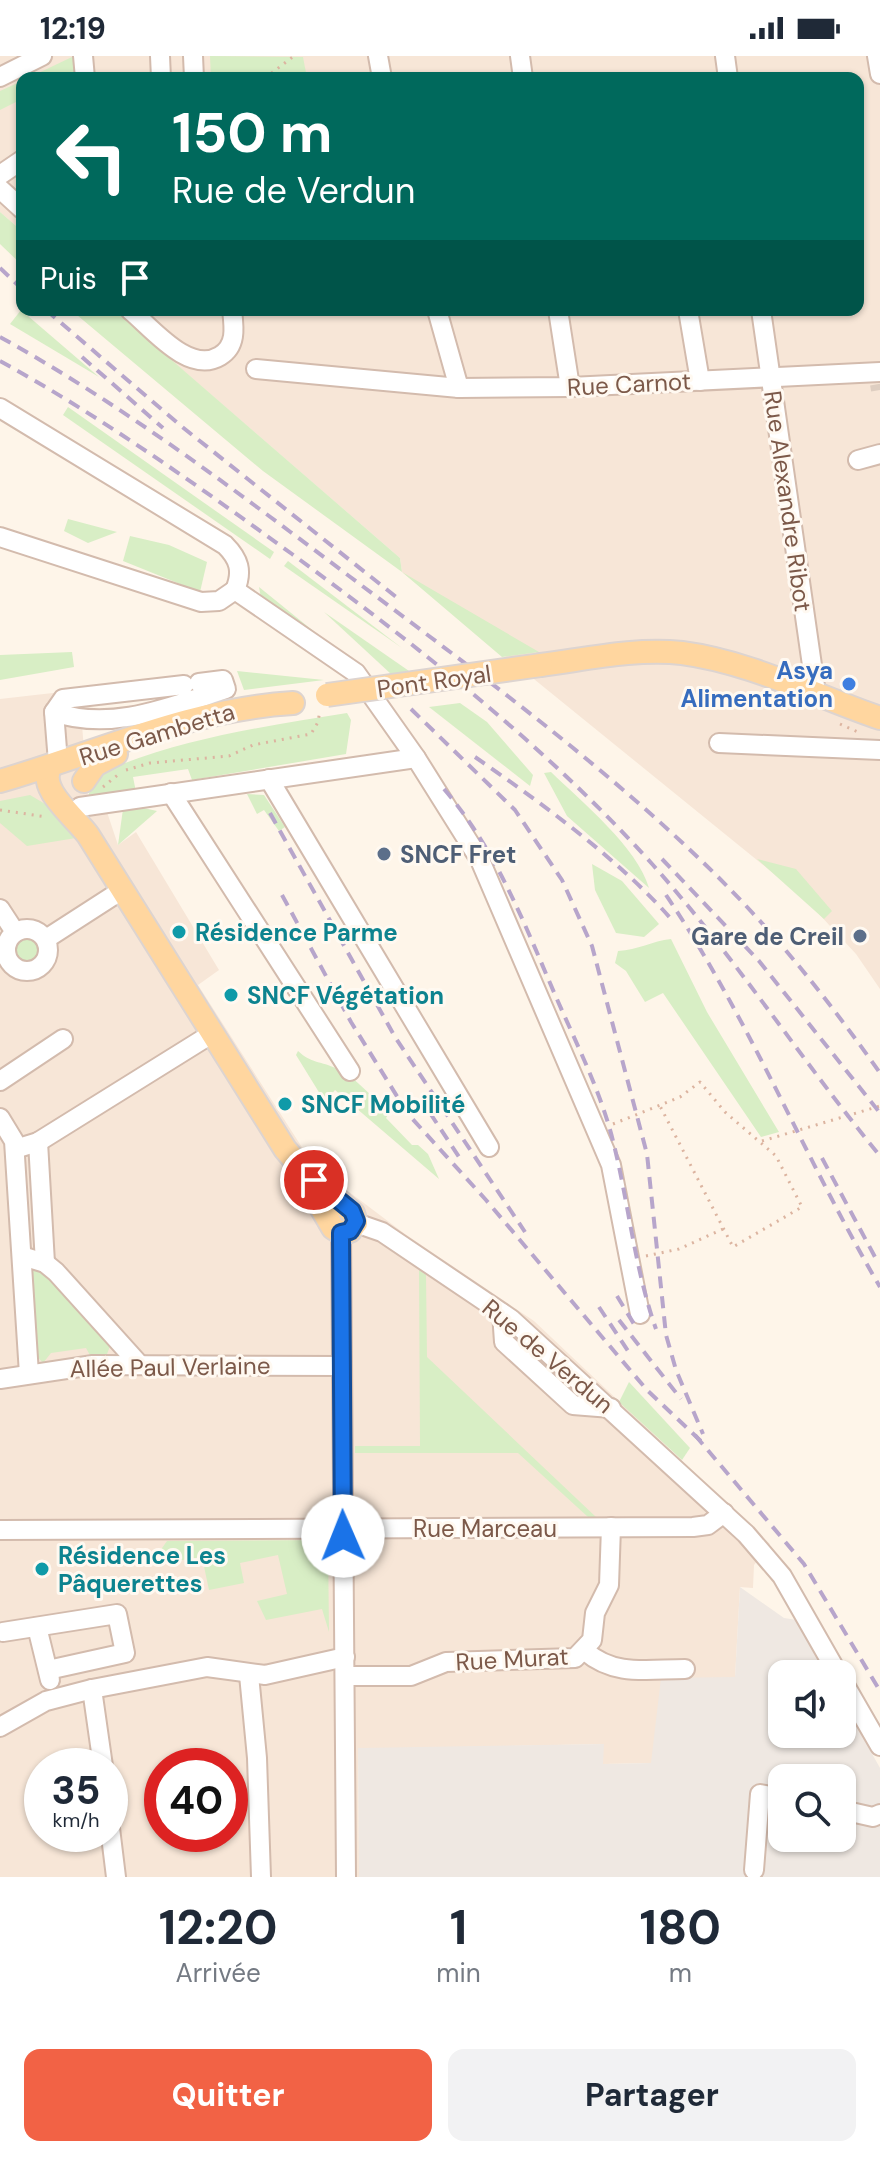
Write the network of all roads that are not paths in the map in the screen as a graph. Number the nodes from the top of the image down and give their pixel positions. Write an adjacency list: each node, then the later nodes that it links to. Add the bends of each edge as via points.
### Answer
1 (42, 56): 4 (street)
2 (877, 56): 3 (street)
3 (880, 74)
4 (0, 77)
5 (0, 189): 6 (street)
6 (16, 204)
7 (137, 316): 8 (street, via 182,353 201,361 228,350)
8 (233, 316)
9 (439, 316): 18 (street)
10 (559, 316): 17 (street)
11 (689, 316): 16 (street)
12 (762, 316): 15 (street, Rue Alexandre Ribot)
13 (256, 369): 18 (street, Rue Carnot)
14 (879, 376): 15 (street, Rue Carnot)
15 (770, 378): 16 (street, Rue Carnot); 24 (street, Rue Alexandre Ribot)
16 (700, 381): 17 (street, Rue Carnot)
17 (570, 387): 18 (street, Rue Carnot)
18 (459, 388)
19 (0, 408): 23 (street, via 225,545 240,572)
20 (880, 454): 21 (street)
21 (858, 460)
22 (2, 538): 23 (street, via 201,602 219,601)
23 (235, 590): 31 (street, via 356,673)
24 (816, 693): 25 (main road, Pont Royal, bridge, via 683,653 636,653); 28 (main road, Pont Royal)
25 (328, 700): 26 (main road, Rue Gambetta)
26 (293, 703): 32 (main road, Rue Gambetta, via 207,715); 38 (main road, Rue Gambetta, via 120,752 95,765)
27 (54, 712): 27 (street, via 81,721 140,716 226,689 223,680 63,699); 32 (street)
28 (878, 718)
29 (879, 749): 30 (street)
30 (730, 750)
31 (416, 758): 33 (street); 56 (street, via 480,860 611,1165)
32 (59, 763): 34 (main road, Rue Gambetta); 37 (main road, via 45,781); 38 (main road, via 80,769)
33 (269, 779): 36 (street); 50 (street)
34 (0, 781)
35 (0, 790): 37 (main road, via 27,784)
36 (171, 793): 38 (street); 46 (street)
37 (53, 795): 38 (main road); 39 (main road, Rue de Verdun)
38 (86, 795): 39 (main road, Rue de Verdun)
39 (88, 835): 40 (main road, Rue de Verdun)
40 (122, 890): 43 (street); 44 (main road, Rue de Verdun)
41 (0, 909): 42 (street)
42 (15, 932): 43 (street, via 32,929); 43 (street, via 7,955 23,971 45,962)
43 (46, 939)
44 (213, 1033): 49 (street); 52 (main road, Rue de Verdun, via 294,1161)
45 (63, 1039): 47 (street)
46 (350, 1071)
47 (0, 1081)
48 (0, 1118): 51 (street)
49 (38, 1142): 51 (street); 54 (street)
50 (489, 1147)
51 (15, 1149): 53 (street)
52 (344, 1222): 55 (street, Rue de Verdun, via 382,1232); 58 (street)
53 (22, 1256): 54 (street); 59 (street)
54 (45, 1263): 57 (street)
55 (502, 1313): 61 (street, Rue de Verdun); 61 (street, via 504,1342 564,1398 581,1407)
56 (640, 1314)
57 (139, 1364): 58 (street, Allée Paul Verlaine); 59 (street, Allée Paul Verlaine)
58 (342, 1366): 63 (street)
59 (29, 1374): 60 (street, Allée Paul Verlaine)
60 (0, 1379)
61 (611, 1408): 62 (street, Rue de Verdun)
62 (724, 1513): 64 (street, Rue Marceau, via 701,1526); 70 (street, via 782,1576)
63 (343, 1527): 64 (street, Rue Marceau); 65 (street, Rue Marceau); 69 (street)
64 (611, 1527): 68 (street, Rue Murat, via 609,1585)
65 (0, 1530)
66 (37, 1627): 67 (street); 72 (street); 72 (street, via 117,1614 125,1653)
67 (3, 1632)
68 (585, 1651): 71 (street, Rue Murat, via 614,1669); 74 (street, Rue Murat, via 563,1661 446,1662 411,1676)
69 (345, 1657): 73 (street); 74 (street)
70 (830, 1660)
71 (685, 1669)
72 (48, 1670): 76 (street)
73 (249, 1675): 75 (street, via 207,1667); 87 (street)
74 (345, 1676): 88 (street)
75 (92, 1689): 76 (street); 80 (street)
76 (55, 1698): 78 (street)
77 (856, 1704): 79 (street)
78 (0, 1727)
79 (880, 1746)
80 (100, 1748)
81 (768, 1795): 85 (street, via 760,1794)
82 (856, 1813): 83 (street)
83 (880, 1814)
84 (113, 1852): 86 (street)
85 (754, 1870)
86 (116, 1877)
87 (261, 1877)
88 (346, 1877)

